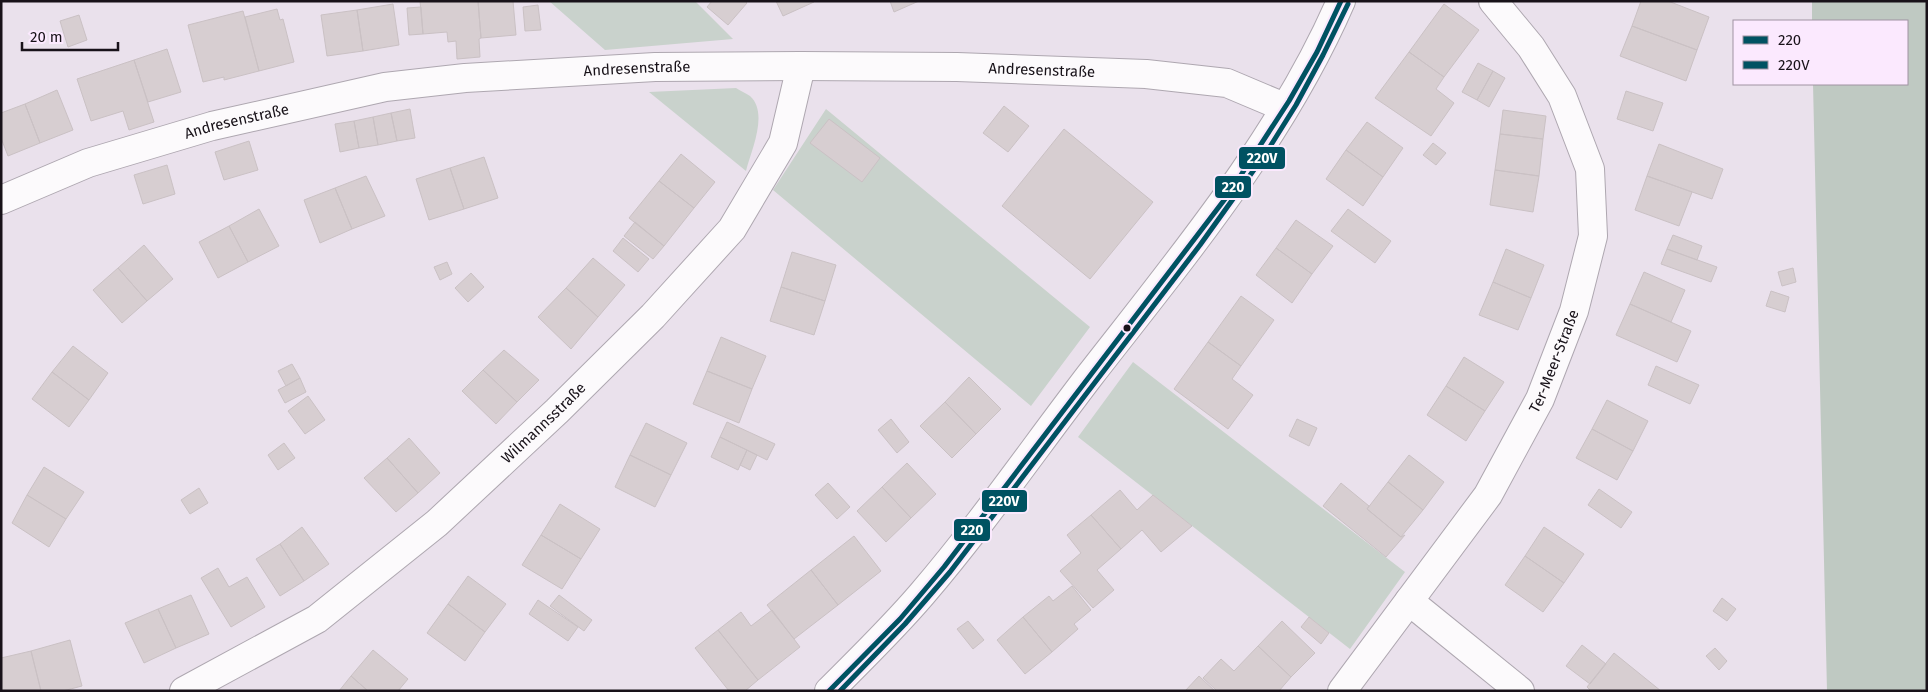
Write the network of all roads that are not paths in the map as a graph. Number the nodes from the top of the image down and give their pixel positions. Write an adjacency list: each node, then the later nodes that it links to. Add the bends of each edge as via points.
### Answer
1 (1341, 1): 4 (street)
2 (1493, 1): 6 (street, Ter-Meer-Straße, via 1531,47 1562,96 1590,170 1593,236 1574,311 1540,399 1488,495)
3 (801, 66): 4 (street, Andresenstraße, via 957,67 1146,74 1227,83); 5 (street, Andresenstraße, via 568,72 384,87 202,129 88,163); 7 (street, Wilmannsstraße, via 783,143 732,229 653,316 557,412 431,529 317,619)
4 (1284, 107): 8 (street, via 1242,174 1186,251 922,594)
5 (1, 200)
6 (1409, 601): 9 (street, Ter-Meer-Straße); 10 (street)
7 (184, 691)
8 (829, 691)
9 (1342, 691)
10 (1520, 691)

